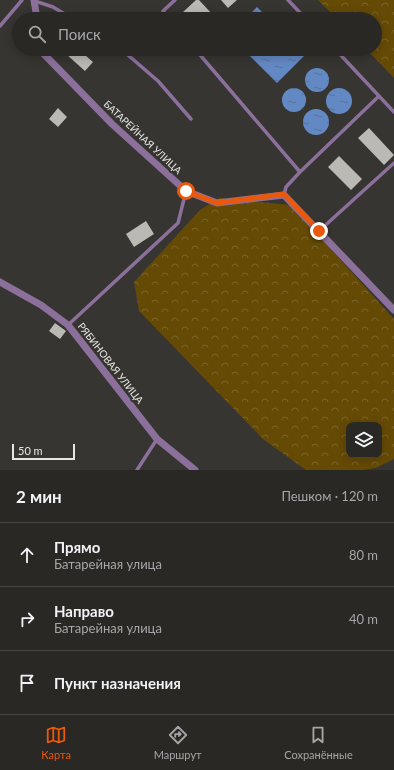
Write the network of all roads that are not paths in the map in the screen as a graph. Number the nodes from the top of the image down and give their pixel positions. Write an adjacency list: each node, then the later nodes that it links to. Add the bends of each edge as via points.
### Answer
1 (22, 0): 9 (lane)
2 (35, 0): 5 (street); 6 (lane)
3 (175, 0): 7 (lane)
4 (288, 0): 8 (lane)
5 (36, 12)
6 (61, 12)
7 (163, 12)
8 (299, 12)
9 (0, 26)
10 (46, 56): 19 (street, БАТАРЕЙНАЯ УЛИЦА, via 112,124)
11 (129, 56): 16 (lane, via 158,81)
12 (201, 56): 18 (lane)
13 (342, 56): 14 (lane)
14 (379, 96): 15 (lane); 18 (lane)
15 (394, 112)
16 (191, 119)
17 (394, 163): 21 (lane)
18 (300, 172): 20 (lane, via 286,187)
19 (186, 191): 20 (street, БАТАРЕЙНАЯ УЛИЦА, via 217,203); 24 (lane, via 178,223)
20 (284, 194): 21 (street)
21 (319, 231): 23 (street)
22 (0, 282): 24 (street, РЯБИНОВАЯ УЛИЦА, via 42,305)
23 (394, 310)
24 (68, 325): 25 (street, РЯБИНОВАЯ УЛИЦА)
25 (157, 439): 26 (street, РЯБИНОВАЯ УЛИЦА); 27 (lane)
26 (193, 469)
27 (137, 470)

